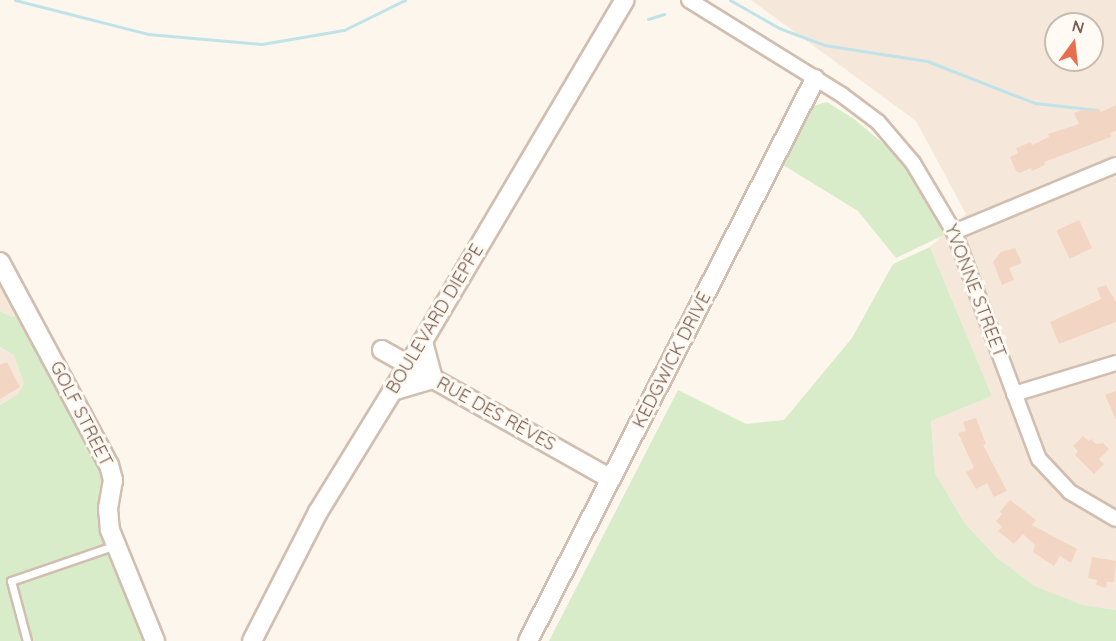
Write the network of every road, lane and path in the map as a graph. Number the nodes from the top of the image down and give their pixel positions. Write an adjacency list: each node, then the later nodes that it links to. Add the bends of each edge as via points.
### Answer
1 (625, 0): 8 (street, BOULEVARD DIEPPE)
2 (689, 0): 3 (street, YVONNE STREET)
3 (815, 80): 5 (street, YVONNE STREET, via 878,122 912,163); 15 (street, KEDGWICK DRIVE)
4 (1116, 165): 5 (street)
5 (954, 232): 14 (street, YVONNE STREET)
6 (0, 262): 7 (street, GOLF STREET)
7 (5, 284): 17 (street, GOLF STREET, via 109,465 113,480 108,518)
8 (423, 341): 11 (street, BOULEVARD DIEPPE); 12 (street)
9 (382, 350): 11 (street, RUE DES RÊVES)
10 (1116, 363): 14 (street)
11 (408, 365): 12 (street, RUE DES RÊVES); 13 (street, BOULEVARD DIEPPE)
12 (433, 379): 13 (street); 15 (street, RUE DES RÊVES)
13 (392, 391): 20 (street, BOULEVARD DIEPPE, via 301,542)
14 (1014, 394): 16 (street, YVONNE STREET, via 1039,459 1070,492)
15 (611, 479): 21 (street, KEDGWICK DRIVE)
16 (1116, 519)
17 (116, 545): 18 (lane, via 11,581); 19 (street, GOLF STREET)
18 (27, 641)
19 (155, 641)
20 (252, 641)
21 (528, 641)

